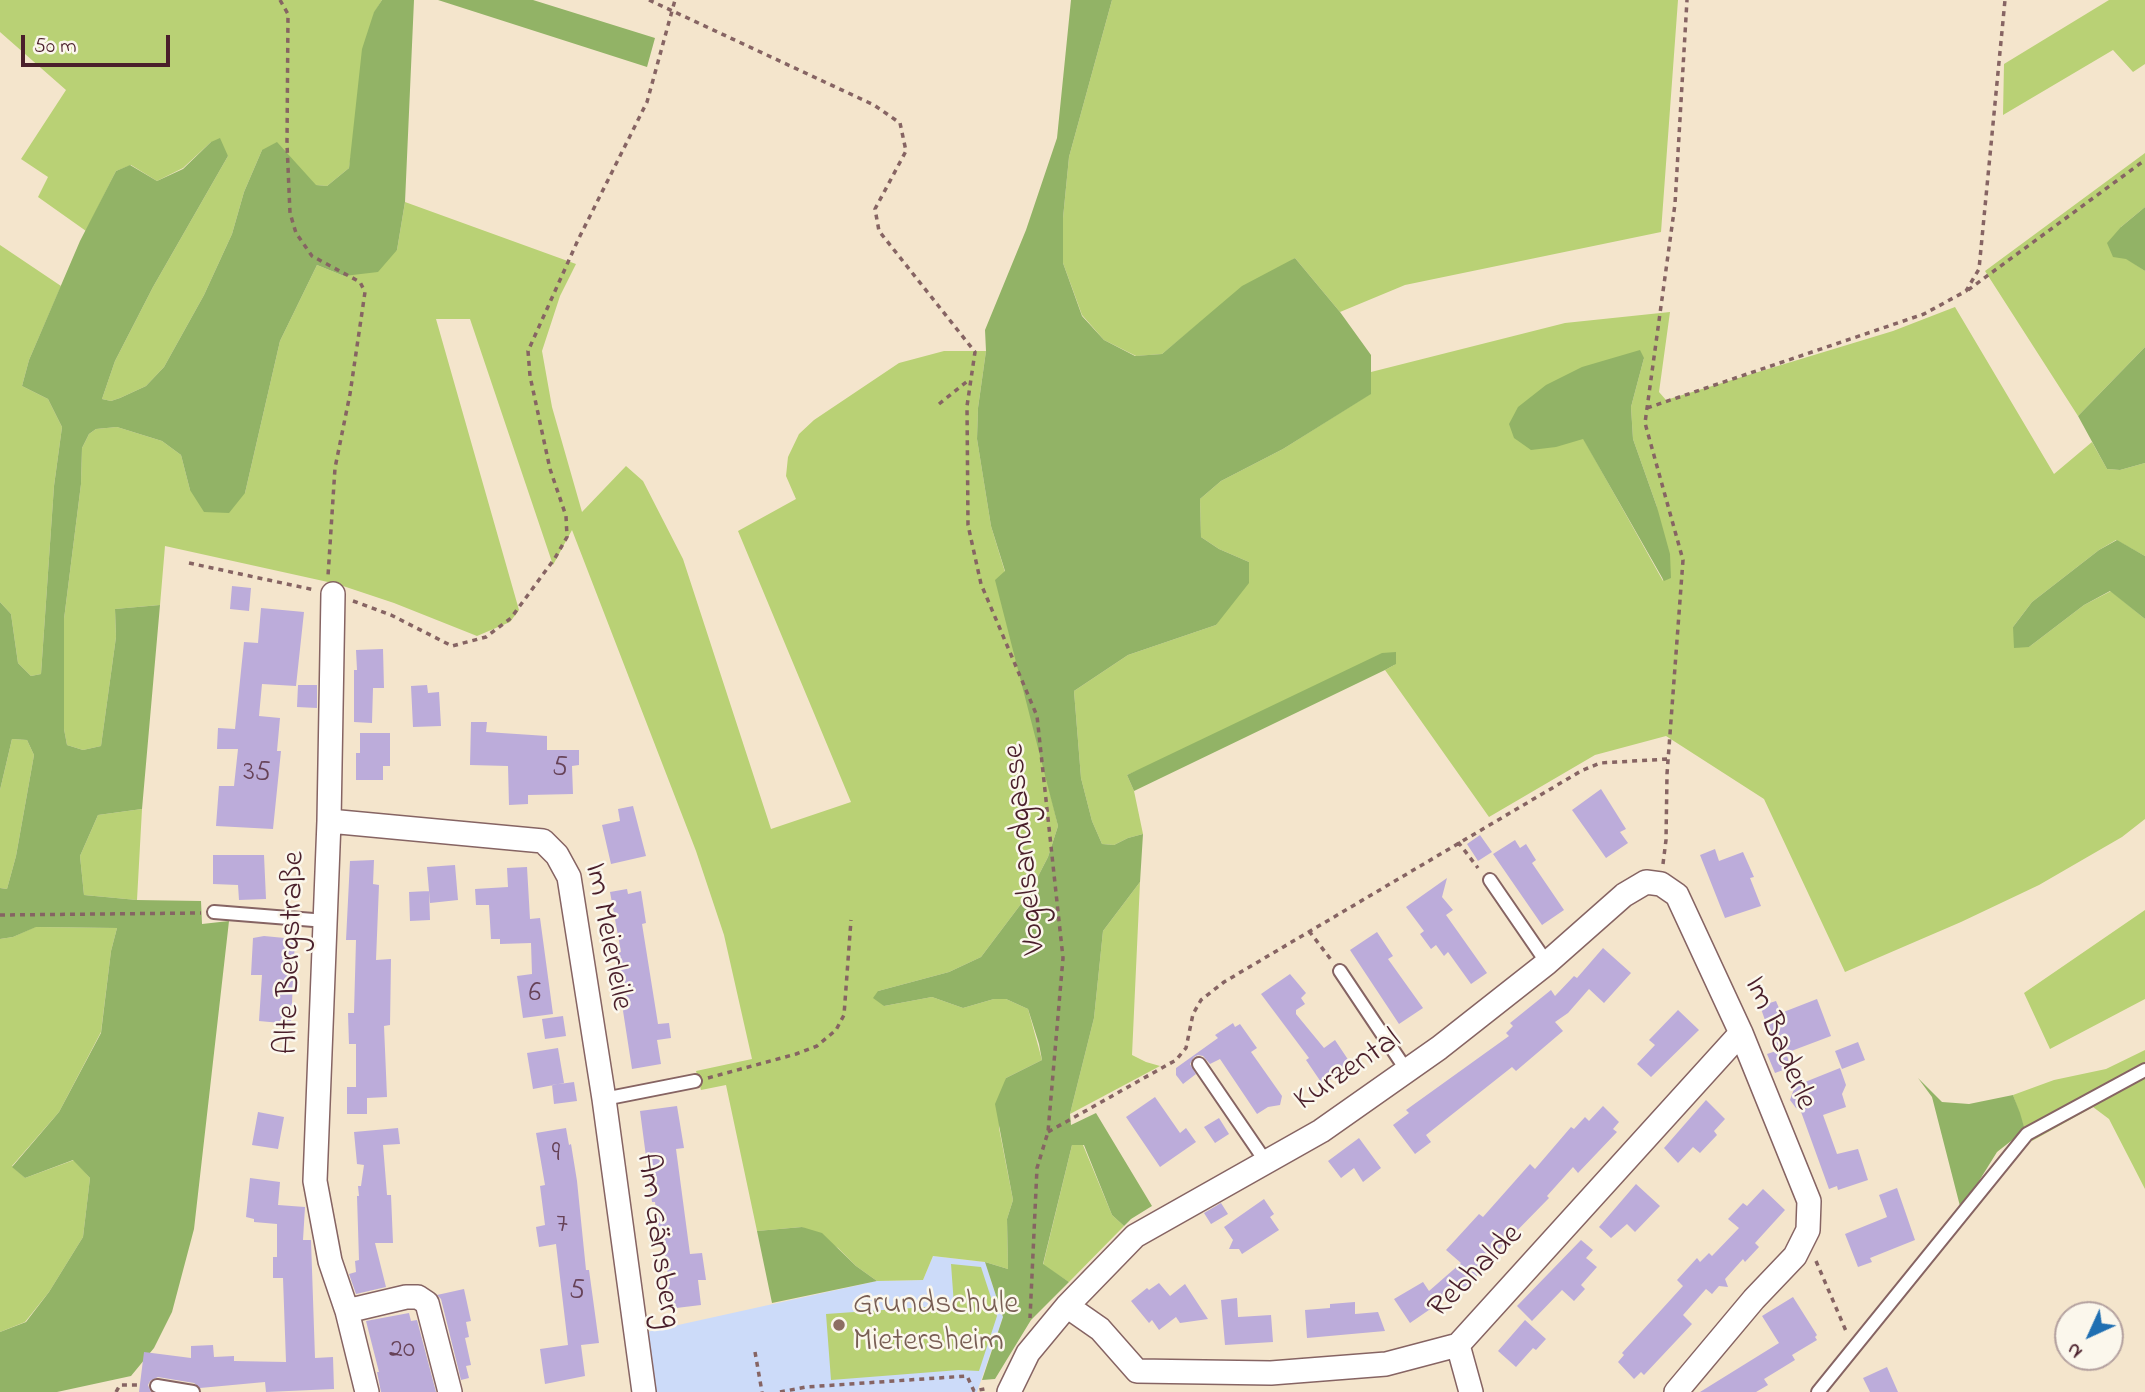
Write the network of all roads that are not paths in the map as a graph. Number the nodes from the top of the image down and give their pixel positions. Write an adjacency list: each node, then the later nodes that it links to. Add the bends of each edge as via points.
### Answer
1 (333, 594): 2 (street, Alte Bergstraße)
2 (329, 821): 6 (street, Alte Bergstraße); 14 (street, Im Meierleile, via 543,841 557,855 569,877)
3 (1490, 880): 7 (lane)
4 (1661, 884): 7 (street, Kurzental, via 1646,882 1624,895); 9 (street, Im Baderle, via 1677,895)
5 (214, 912): 6 (lane)
6 (326, 921): 17 (street, Alte Bergstraße, via 315,1181 330,1261)
7 (1547, 963): 12 (street, Kurzental)
8 (1340, 971): 12 (lane)
9 (1741, 1033): 18 (street, Rebhalde); 27 (street, Im Baderle, via 1809,1201 1808,1230 1795,1256)
10 (1199, 1064): 15 (lane)
11 (2145, 1070): 28 (lane, via 2028,1134)
12 (1407, 1071): 15 (street, Kurzental, via 1321,1131)
13 (695, 1081): 14 (lane)
14 (604, 1099): 25 (street, Am Gänsberg)
15 (1266, 1162): 16 (street, Kurzental, via 1135,1236)
16 (1067, 1306): 19 (street, Rebhalde, via 1100,1329); 21 (street, Kurzental, via 1028,1353)
17 (347, 1311): 23 (street, Alte Bergstraße); 24 (street, via 406,1297 427,1303)
18 (1458, 1345): 19 (street, Rebhalde, via 1386,1364); 26 (street)
19 (1135, 1381)
20 (157, 1386): 22 (lane)
21 (1010, 1387)
22 (193, 1392)
23 (367, 1392)
24 (450, 1392)
25 (644, 1392)
26 (1471, 1392)
27 (1676, 1392)
28 (1818, 1392)

